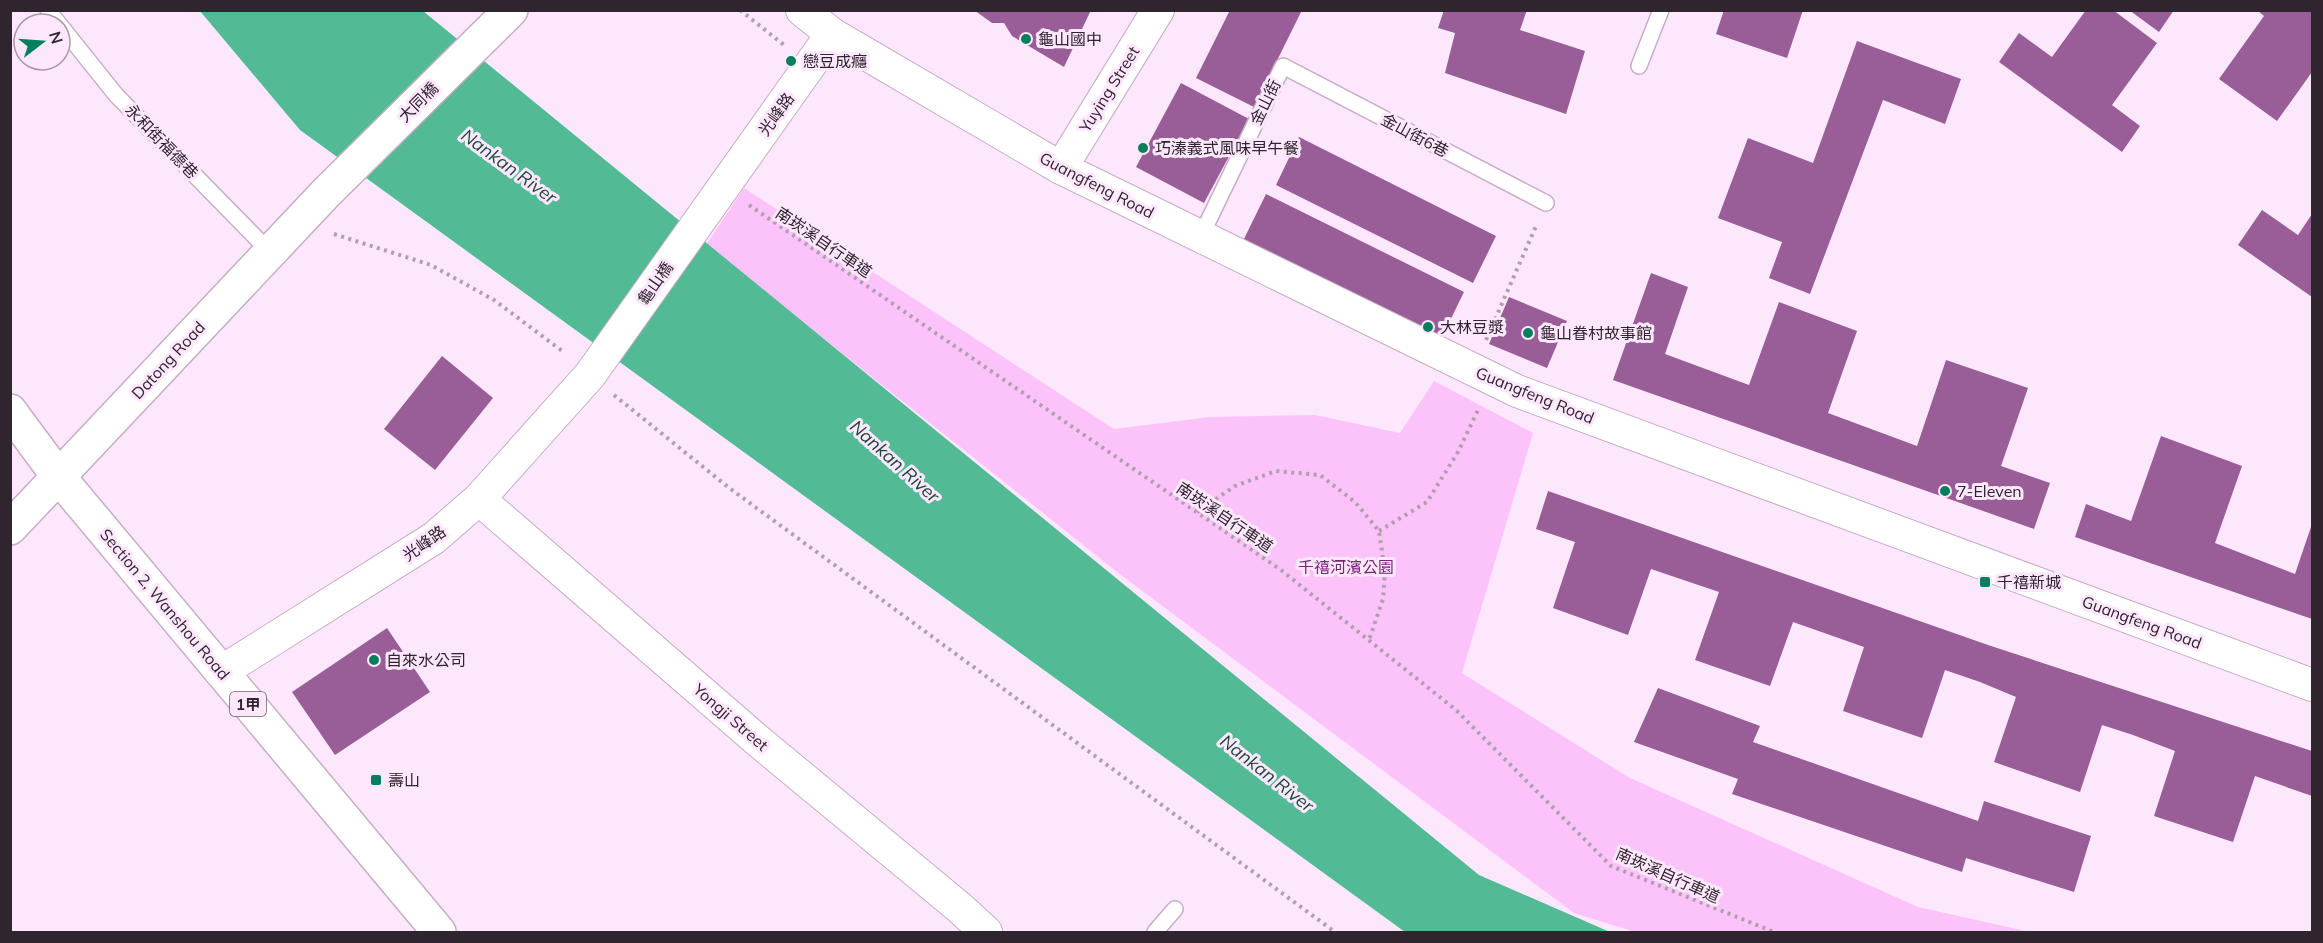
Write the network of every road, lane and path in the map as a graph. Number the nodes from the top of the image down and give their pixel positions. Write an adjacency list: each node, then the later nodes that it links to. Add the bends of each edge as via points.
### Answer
1 (511, 10): 10 (street, 大同橋)
2 (802, 10): 5 (street, Guangfeng Road)
3 (1158, 10): 9 (street, Yuying Street)
4 (1661, 10): 8 (lane)
5 (832, 34): 9 (street, Guangfeng Road); 11 (street, 光峰路)
6 (72, 40): 15 (lane, 永和街福德巷, via 116,94)
7 (1283, 66): 12 (lane, 金山街6巷); 14 (lane, 金山街)
8 (1639, 66)
9 (1061, 168): 14 (street, Guangfeng Road)
10 (326, 193): 13 (street, Datong Road)
11 (731, 196): 17 (street, 龜山橋); 21 (path, 南崁溪自行車道)
12 (1546, 203): 16 (path)
13 (300, 220): 15 (street, Datong Road); 17 (path, via 431,265 494,300)
14 (1201, 236): 16 (street, Guangfeng Road)
15 (270, 252): 19 (street, Datong Road)
16 (1482, 374): 23 (path, via 1458,452 1427,502); 26 (street, Guangfeng Road, via 1517,391)
17 (592, 375): 20 (street, 光峰路); 31 (path, via 728,487)
18 (10, 411): 19 (street, Section 2, Wanshou Road / 1甲)
19 (58, 476): 22 (street, Datong Road); 25 (street, Section 2, Wanshou Road / 1甲)
20 (479, 500): 25 (street, 光峰路, via 434,538); 29 (street, Yongji Street)
21 (1197, 512): 23 (path, via 1235,486 1276,471 1320,475 1355,502); 24 (path, 南崁溪自行車道, via 1281,570)
22 (10, 528)
23 (1379, 531): 24 (path, via 1384,590)
24 (1370, 640): 32 (path, 南崁溪自行車道, via 1456,710 1611,866)
25 (221, 672): 28 (street, Section 2, Wanshou Road / 1甲)
26 (2313, 685)
27 (1175, 909): 30 (lane)
28 (438, 933)
29 (986, 933)
30 (1155, 933)
31 (1335, 933)
32 (1774, 933)

